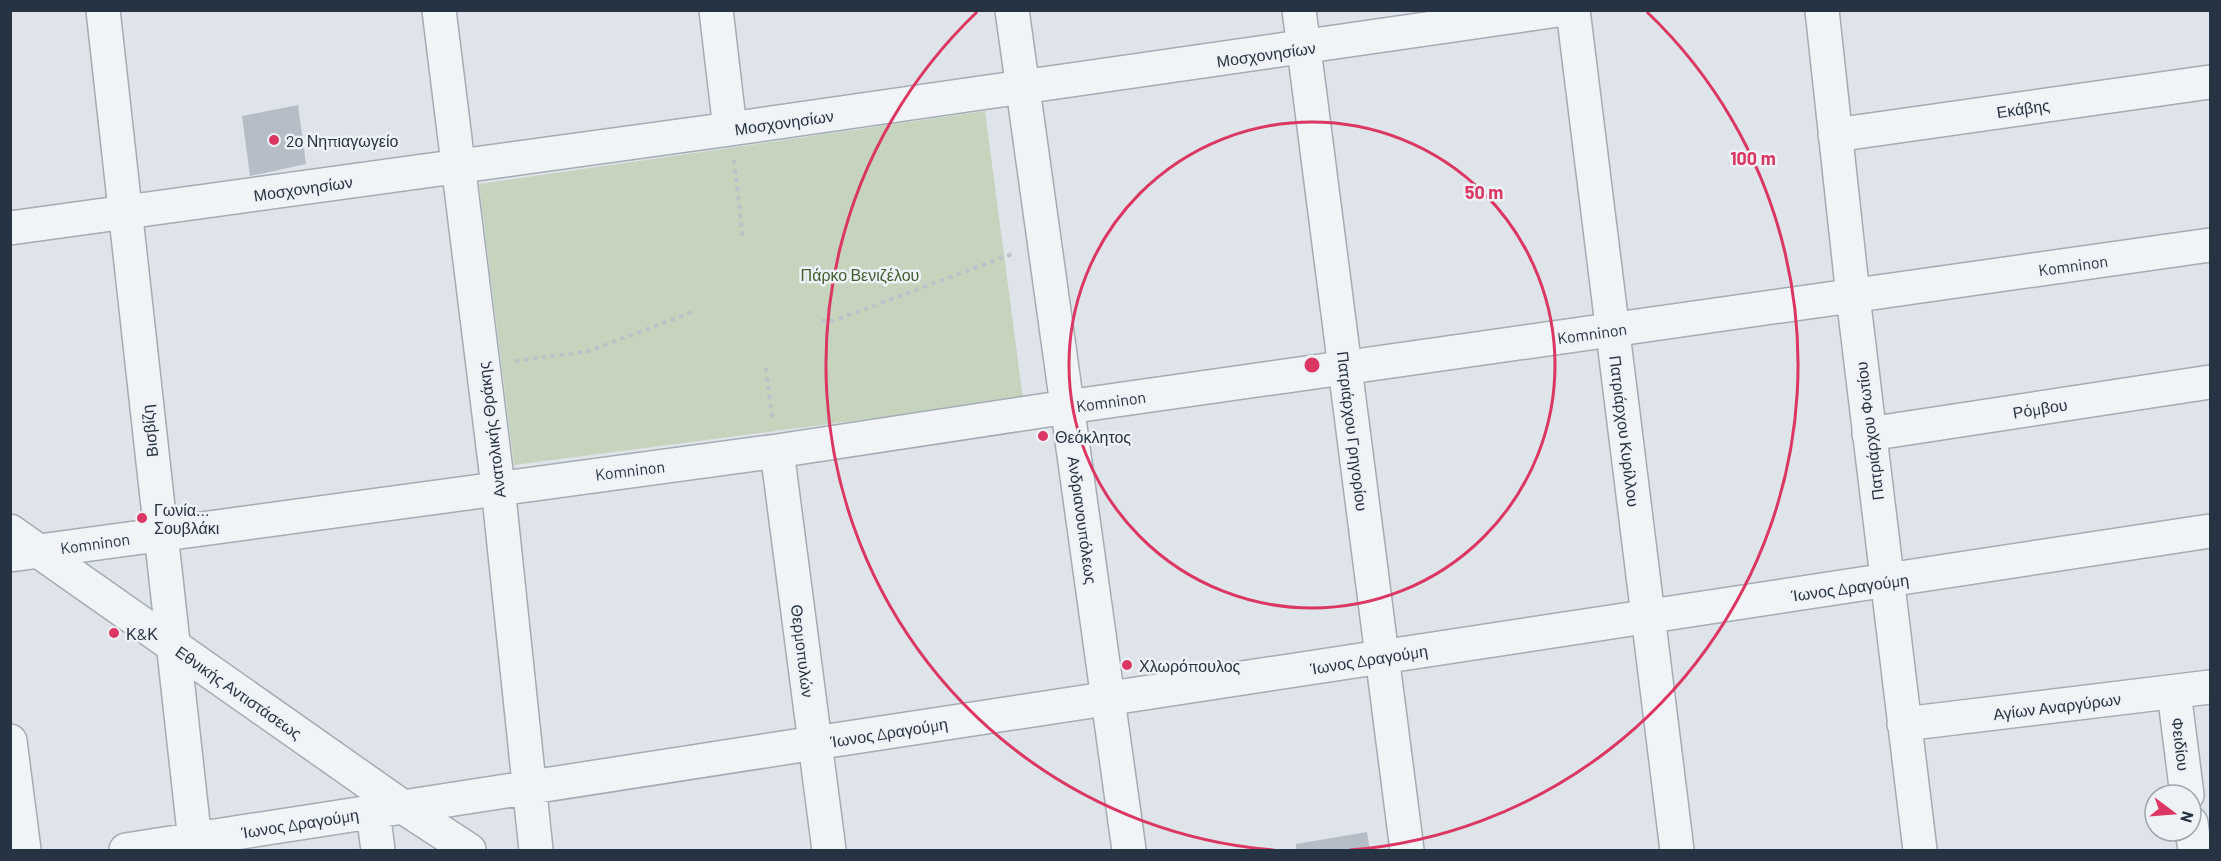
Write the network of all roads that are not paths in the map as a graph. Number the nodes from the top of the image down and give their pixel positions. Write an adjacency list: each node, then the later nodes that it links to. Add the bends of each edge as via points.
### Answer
1 (103, 10): 15 (street, Βισβίζη)
2 (439, 10): 14 (street, Ανατολικής Θράκης)
3 (716, 10): 12 (street)
4 (1012, 10): 11 (street, Ανδριανουπόλεως)
5 (1299, 10): 9 (street, Πατριάρχου Γρηγορίου)
6 (1558, 10): 9 (street, Μοσχονησίων)
7 (1573, 10): 19 (street, Πατριάρχου Κυρίλλου)
8 (1822, 10): 13 (street, Πατριάρχου Φωτίου)
9 (1304, 48): 11 (street, Μοσχονησίων); 20 (street, Πατριάρχου Γρηγορίου)
10 (2211, 82): 13 (street, Εκάβης)
11 (1023, 87): 12 (street, Μοσχονησίων); 22 (street, Ανδριανουπόλεως)
12 (730, 129): 14 (street, Μοσχονησίων)
13 (1835, 135): 18 (street, Πατριάρχου Φωτίου)
14 (458, 167): 15 (street, Μοσχονησίων); 25 (street, Ανατολικής Θράκης)
15 (125, 213): 16 (street, Μοσχονησίων); 28 (street, Βισβίζη)
16 (10, 228)
17 (2211, 245): 18 (street, Komninon)
18 (1853, 296): 19 (street, Komninon); 23 (street, Πατριάρχου Φωτίου)
19 (1612, 330): 20 (street, Komninon); 31 (street, Πατριάρχου Κυρίλλου)
20 (1345, 368): 22 (street, Komninon); 33 (street, Πατριάρχου Γρηγορίου)
21 (2211, 382): 23 (street, Ρόμβου)
22 (1067, 407): 24 (street, Komninon); 36 (street, Ανδριανουπόλεως)
23 (1869, 434): 30 (street, Πατριάρχου Φωτίου)
24 (777, 451): 25 (street, Komninon); 39 (street, Θερμοπυλών)
25 (498, 488): 28 (street, Komninon); 41 (street, Ανατολικής Θράκης)
26 (10, 531): 29 (street, Εθνικής Αντιστάσεως)
27 (2211, 531): 30 (street, Ίωνος Δραγούμη)
28 (160, 534): 29 (street, Komninon); 32 (street, Βισβίζη)
29 (24, 553): 32 (street, Εθνικής Αντιστάσεως)
30 (1887, 582): 31 (street, Ίωνος Δραγούμη); 37 (street, Πατριάρχου Φωτίου)
31 (1648, 616): 33 (street, Ίωνος Δραγούμη); 52 (street, Πατριάρχου Κυρίλλου)
32 (173, 646): 42 (street, Εθνικής Αντιστάσεως); 43 (street, Βισβίζη)
33 (1382, 657): 36 (street, Ίωνος Δραγούμη); 51 (street, Πατριάρχου Γρηγορίου)
34 (2211, 687): 35 (street, Αγίων Αναργύρων)
35 (2174, 692): 37 (street, Αγίων Αναργύρων); 40 (street, Φειδίου)
36 (1107, 698): 39 (street, Ίωνος Δραγούμη); 50 (street, Ανδριανουπόλεως)
37 (1904, 724): 53 (street, Πατριάρχου Φωτίου)
38 (10, 741): 44 (street)
39 (815, 743): 41 (street, Ίωνος Δραγούμη); 49 (street, Θερμοπυλών)
40 (2185, 783)
41 (528, 787): 42 (street, Ίωνος Δραγούμη); 48 (street, Ανατολικής Θράκης)
42 (388, 809): 43 (street, Ίωνος Δραγούμη); 46 (street); 47 (street, Εθνικής Αντιστάσεως)
43 (196, 845): 45 (street, Ίωνος Δραγούμη)
44 (24, 850)
45 (126, 850)
46 (378, 850)
47 (469, 850)
48 (536, 850)
49 (829, 850)
50 (1129, 850)
51 (1407, 850)
52 (1677, 850)
53 (1920, 850)

